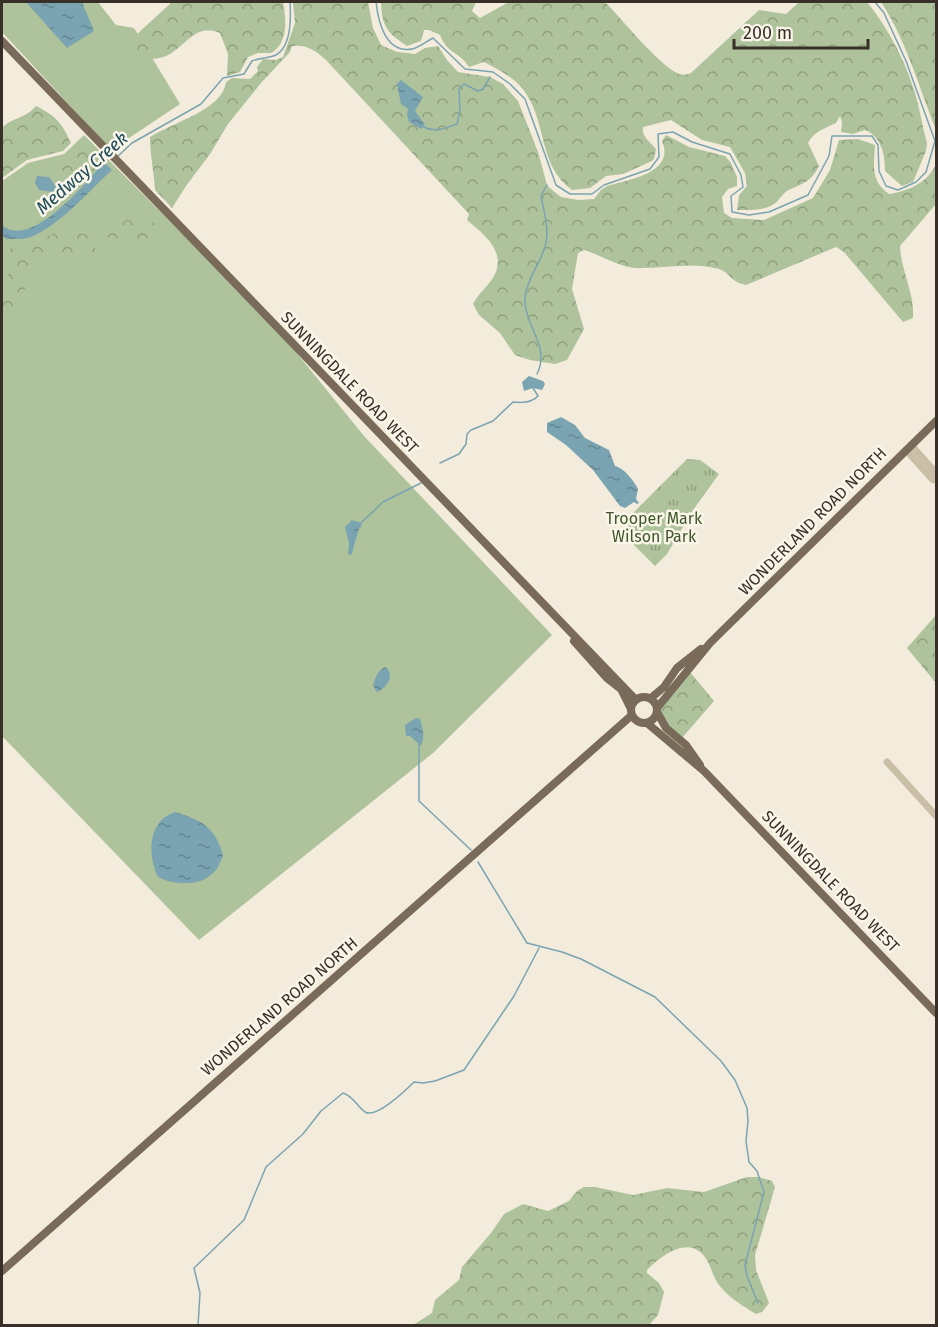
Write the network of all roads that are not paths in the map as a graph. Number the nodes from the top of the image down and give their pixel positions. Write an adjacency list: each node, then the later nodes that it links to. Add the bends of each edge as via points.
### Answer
1 (2, 41): 6 (main road, SUNNINGDALE ROAD WEST)
2 (936, 421): 3 (main road, WONDERLAND ROAD NORTH)
3 (908, 448): 4 (street); 5 (street); 7 (main road, WONDERLAND ROAD NORTH)
4 (936, 473)
5 (936, 480)
6 (553, 615): 9 (main road, SUNNINGDALE ROAD WEST); 11 (main road, SUNNINGDALE ROAD WEST, via 621,689)
7 (710, 643): 8 (main road, WONDERLAND ROAD NORTH, via 686,659); 10 (main road, WONDERLAND ROAD NORTH)
8 (651, 698): 9 (main road); 10 (main road)
9 (636, 700): 11 (main road)
10 (657, 710): 12 (main road); 14 (main road, SUNNINGDALE ROAD WEST, via 666,728 687,745)
11 (634, 715): 12 (main road); 17 (main road, WONDERLAND ROAD NORTH, via 596,754 577,765 497,833)
12 (647, 723): 14 (main road, SUNNINGDALE ROAD WEST)
13 (887, 762): 15 (street)
14 (704, 771): 16 (main road, SUNNINGDALE ROAD WEST)
15 (936, 816)
16 (936, 1013)
17 (2, 1271)

